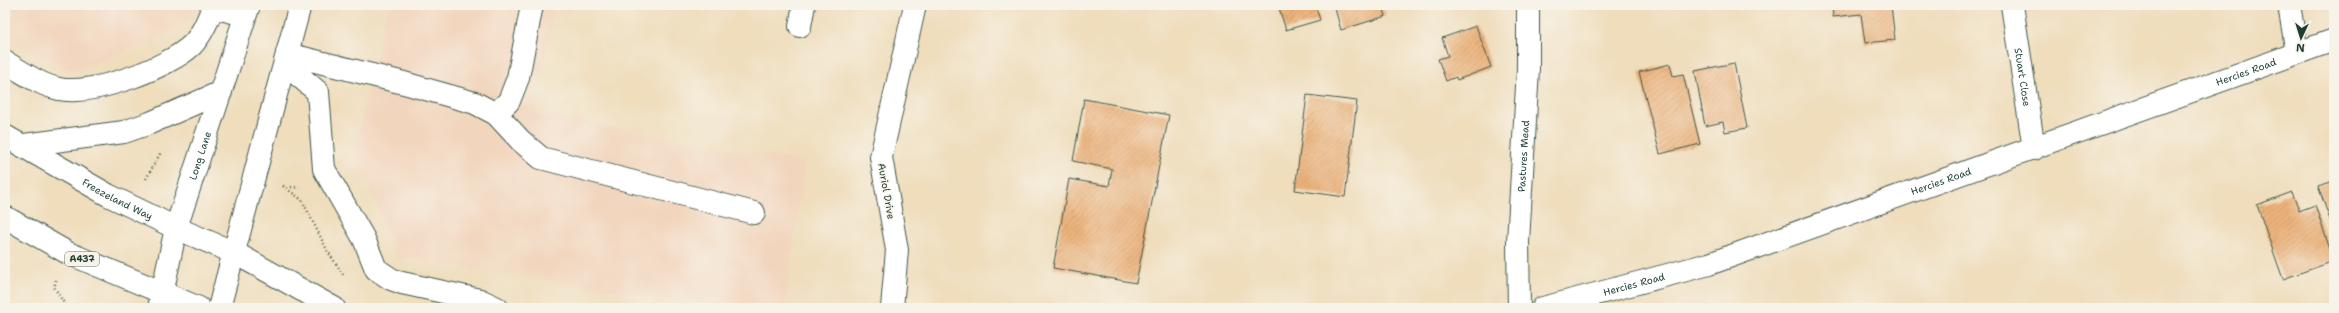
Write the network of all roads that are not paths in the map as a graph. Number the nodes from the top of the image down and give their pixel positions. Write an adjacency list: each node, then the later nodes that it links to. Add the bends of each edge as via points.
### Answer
1 (300, 5): 11 (street)
2 (532, 5): 14 (street, via 518,78 509,101)
3 (915, 5): 27 (street, Auriol Drive, via 881,157 897,250)
4 (1528, 5): 28 (street, Pastures Mead, via 1528,90 1518,242)
5 (2012, 5): 17 (street, Stuart Close)
6 (2290, 5): 10 (street)
7 (213, 6): 8 (street); 12 (street, via 192,44 130,80 92,88 60,89 42,83)
8 (247, 10): 13 (street, Long Lane)
9 (2334, 40): 10 (street, Hercies Road)
10 (2297, 53): 17 (street, Hercies Road)
11 (286, 59): 14 (street, via 404,82 475,104); 21 (street); 26 (street, via 318,92 324,169 364,239 376,269 391,280 480,300)
12 (5, 62)
13 (221, 92): 16 (street, via 124,132); 20 (street, Long Lane)
14 (496, 114): 18 (street, via 541,158)
15 (5, 136): 16 (street, Freezeland Way)
16 (24, 145): 20 (street, Freezeland Way, via 108,195)
17 (2034, 149): 29 (street, Hercies Road, via 1709,264)
18 (754, 213)
19 (5, 217): 22 (street, A437, via 68,253)
20 (176, 228): 21 (street, Freezeland Way); 22 (street, Long Lane)
21 (235, 253): 24 (street); 25 (street, Freezeland Way)
22 (162, 300): 23 (street)
23 (199, 308)
24 (219, 308)
25 (334, 308)
26 (497, 308)
27 (892, 308)
28 (1519, 308)
29 (1543, 308)

